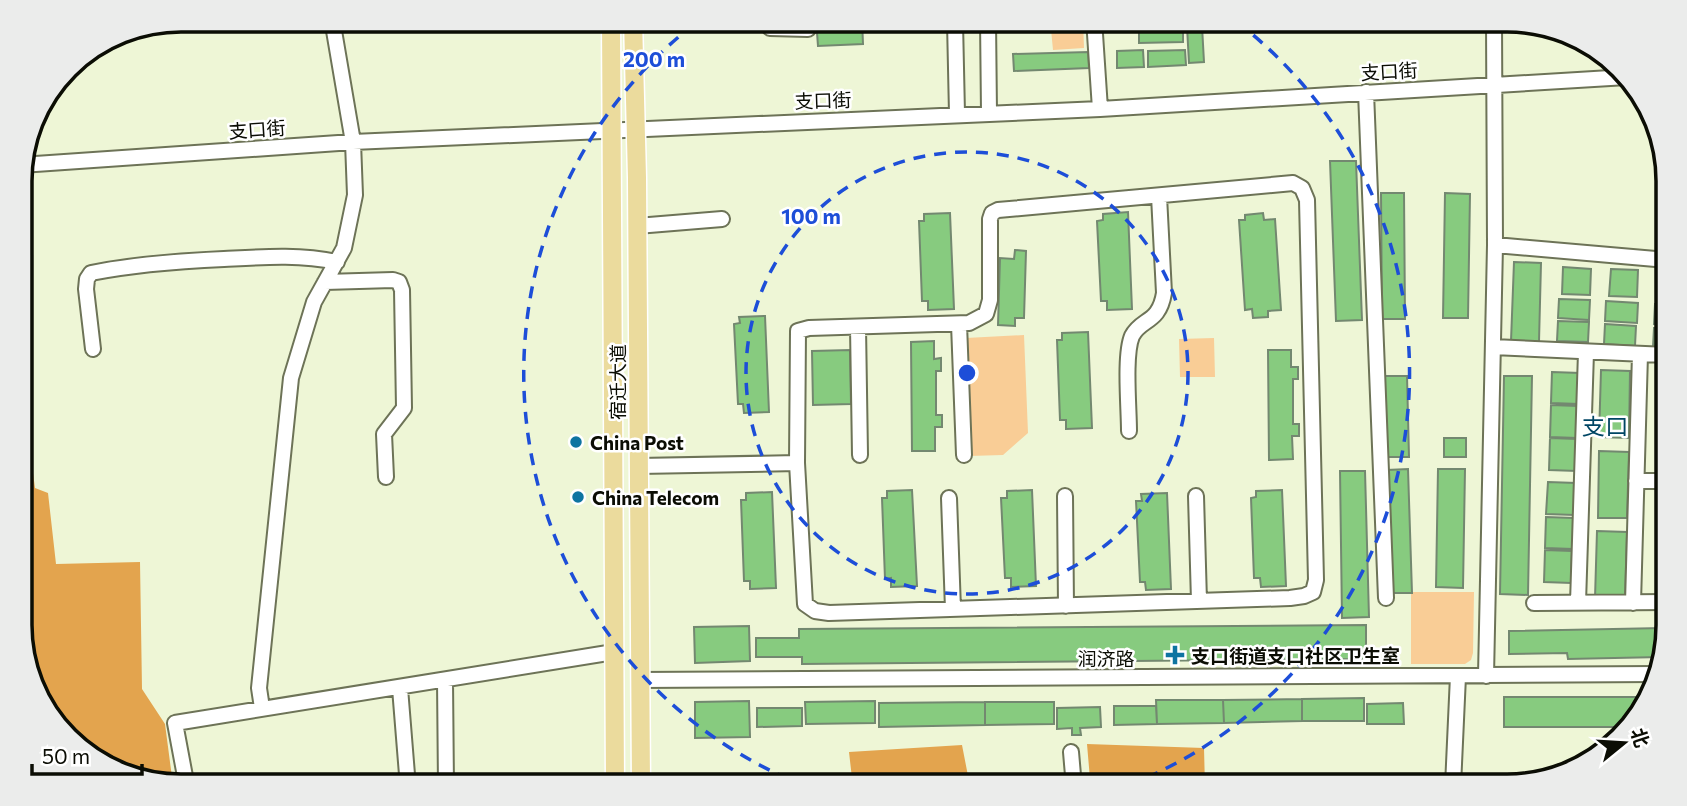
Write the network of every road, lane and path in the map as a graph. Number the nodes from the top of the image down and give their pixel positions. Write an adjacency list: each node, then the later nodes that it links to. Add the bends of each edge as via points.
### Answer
1 (334, 32): 16 (street)
2 (611, 32): 15 (main road, 宿迁大道)
3 (633, 32): 14 (main road, 宿迁大道)
4 (955, 32): 13 (street)
5 (988, 32): 12 (street)
6 (1095, 32): 11 (street)
7 (1494, 32): 9 (street)
8 (1614, 77): 9 (street, 支口街)
9 (1496, 84): 10 (street, 支口街); 21 (street)
10 (1366, 92): 11 (street, 支口街); 43 (street)
11 (1100, 109): 12 (street, 支口街)
12 (989, 113): 13 (street, 支口街)
13 (957, 114): 14 (street, 支口街)
14 (635, 128): 15 (street, 支口街); 20 (main road, 宿迁大道)
15 (611, 129): 16 (street, 支口街); 51 (main road, 宿迁大道)
16 (354, 142): 17 (street, 支口街); 23 (street, via 355,195)
17 (33, 163)
18 (1158, 196): 25 (street, via 992,213 986,314); 32 (street, via 1164,293 1161,307 1133,332 1129,347); 44 (street, via 1293,183 1302,188 1307,200 1313,592 1290,598)
19 (722, 219): 20 (street)
20 (637, 226): 36 (main road, 宿迁大道)
21 (1495, 244): 22 (street); 27 (street)
22 (1656, 259)
23 (337, 262): 24 (street); 28 (street, via 278,256 161,263 91,273 86,289)
24 (325, 282): 37 (street, via 393,280 402,290 404,408 384,434); 58 (street, via 314,302 291,377 259,688)
25 (959, 324): 26 (street); 34 (street)
26 (858, 327): 33 (street); 35 (street, via 798,331)
27 (1493, 347): 29 (street); 54 (street)
28 (93, 349)
29 (1586, 352): 30 (street); 46 (street)
30 (1640, 354): 31 (street); 38 (street)
31 (1656, 355)
32 (1129, 431)
33 (860, 455)
34 (964, 455)
35 (797, 463): 36 (street); 50 (street, via 805,604 829,613)
36 (639, 466): 56 (main road, 宿迁大道)
37 (386, 477)
38 (1636, 481): 39 (street); 47 (street)
39 (1656, 481)
40 (1065, 496): 49 (street)
41 (1196, 496): 44 (street)
42 (948, 498): 50 (street)
43 (1386, 598)
44 (1199, 601): 49 (street)
45 (1534, 603): 46 (street)
46 (1578, 603): 47 (street)
47 (1633, 603): 48 (street)
48 (1656, 603)
49 (1066, 606): 50 (street)
50 (953, 609)
51 (614, 652): 55 (street); 63 (main road, 宿迁大道)
52 (1647, 674): 54 (street, 润济路)
53 (1458, 676): 54 (street, 润济路); 56 (street, 润济路); 66 (street)
54 (1486, 676)
55 (445, 680): 57 (street); 62 (street)
56 (640, 680): 64 (main road, 宿迁大道)
57 (400, 688): 58 (street); 61 (street)
58 (262, 708): 60 (street, via 175,723)
59 (1071, 752): 65 (street)
60 (185, 774)
61 (407, 774)
62 (446, 774)
63 (615, 774)
64 (641, 774)
65 (1073, 774)
66 (1454, 774)

